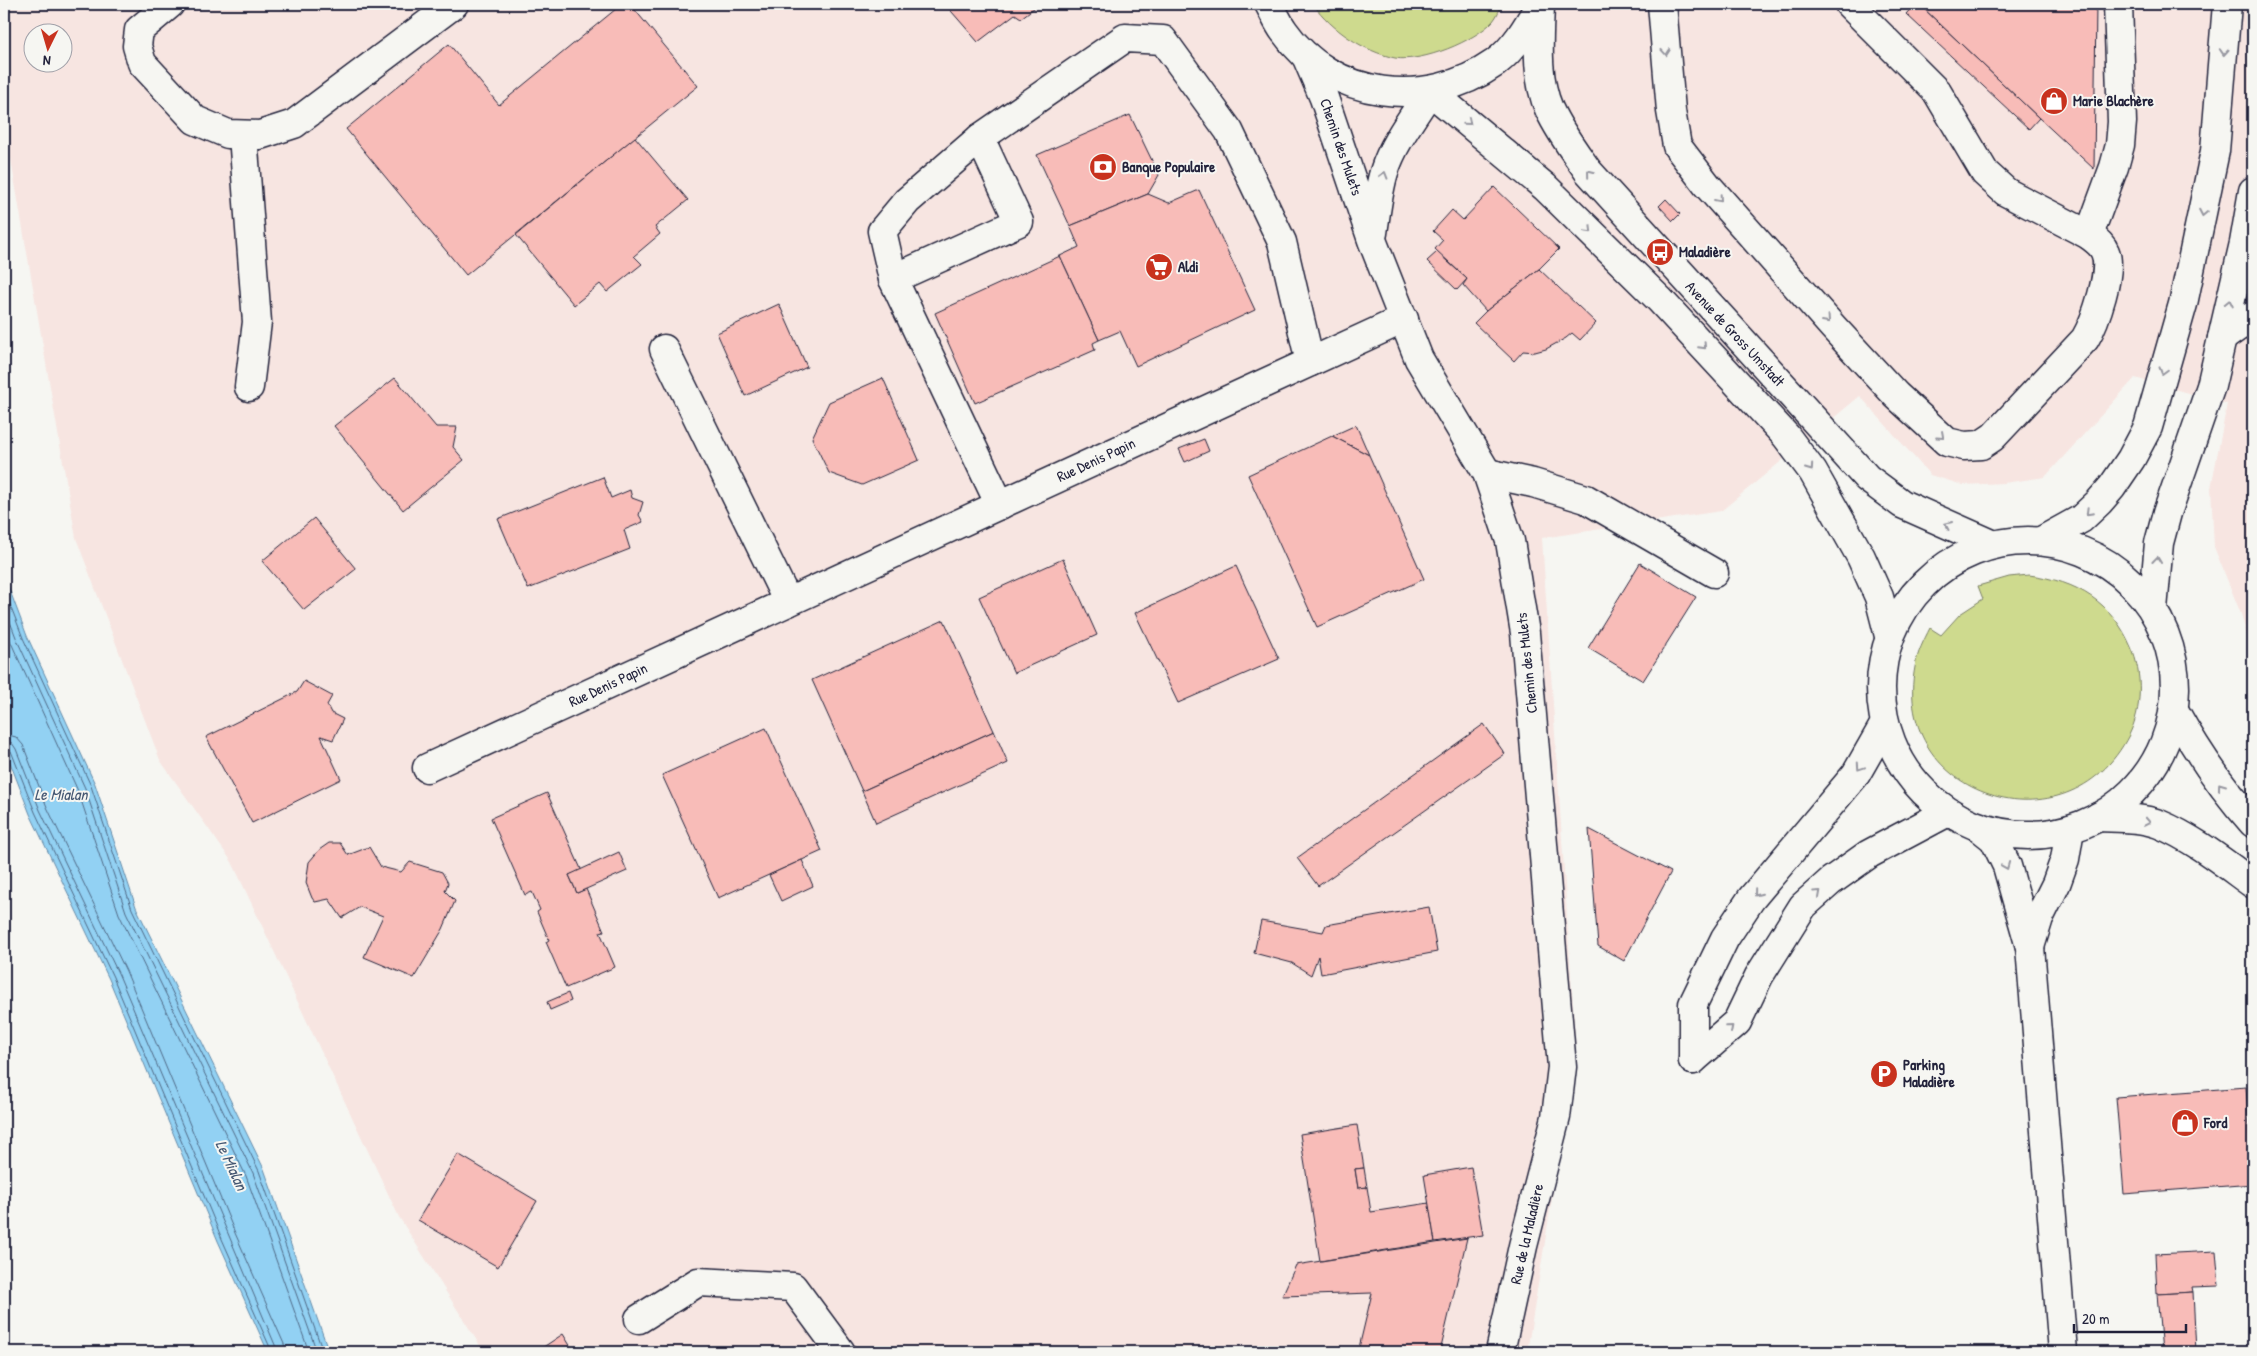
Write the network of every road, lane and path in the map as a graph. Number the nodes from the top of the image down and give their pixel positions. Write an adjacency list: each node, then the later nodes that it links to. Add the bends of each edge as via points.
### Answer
1 (170, 4): 11 (street, via 139,30 137,46 142,63 195,120 228,134)
2 (454, 4): 11 (street, via 294,124 260,135)
3 (1269, 4): 9 (street, via 1284,31)
4 (1540, 4): 10 (street, via 1521,36 1496,62 1465,80); 26 (street, Avenue de Gross Umstadt, one-way to 4, via 1902,504 1867,478 1588,171 1548,107 1538,54)
5 (1662, 4): 14 (street, one-way to 14, via 1677,146 1706,185 1896,395 1947,442 1964,446 1981,444 1993,437 2085,340 2092,328 2108,269 2106,253)
6 (1849, 4): 14 (street, via 1937,92 1984,173 2006,192)
7 (2118, 4): 14 (street, via 2120,145)
8 (2227, 4): 25 (street, one-way to 25, via 2213,161 2183,304 2148,427 2130,460 2099,502 2081,519)
9 (1306, 56): 10 (street, via 1343,80 1386,92); 15 (street, Chemin des Mulets, via 1324,98)
10 (1430, 91): 15 (street, Chemin des Mulets, one-way to 10, via 1385,170); 30 (street, one-way to 30, via 1545,187 1660,300 1786,436 1813,472 1861,557 1879,597)
11 (243, 135): 22 (street, via 257,322)
12 (980, 138): 16 (street, via 907,201 882,231); 16 (street, via 1019,222); 21 (street, via 1125,38 1163,40 1228,131 1282,242)
13 (2253, 192): 19 (street, one-way to 13)
14 (2089, 235)
15 (1372, 240): 18 (street, Chemin des Mulets)
16 (893, 280): 24 (street)
17 (2253, 316): 19 (street)
18 (1404, 319): 21 (street, Rue Denis Papin); 23 (street, Chemin des Mulets, via 1419,358)
19 (2222, 338): 29 (street, one-way to 19, via 2161,535 2211,386)
20 (664, 349): 28 (street)
21 (1310, 362): 24 (street, Rue Denis Papin)
22 (249, 387)
23 (1487, 473): 27 (street, via 1586,499); 41 (street, Chemin des Mulets, via 1510,541 1525,633 1562,1067)
24 (1000, 505): 28 (street, Rue Denis Papin)
25 (2043, 540): 26 (street); 29 (street, via 2076,548 2106,562 2132,583)
26 (1992, 544): 30 (street, via 1958,557 1929,577 1905,604)
27 (1714, 573)
28 (788, 602): 33 (street, Rue Denis Papin)
29 (2153, 609): 31 (street, via 2168,641 2176,675)
30 (1889, 636): 32 (street, via 1880,680)
31 (2174, 710): 35 (street, via 2165,743 2149,772 2126,798); 36 (street, one-way to 31, via 2197,751)
32 (1884, 725): 34 (street, via 1898,759 1920,789); 34 (street, one-way to 34, via 1856,774 1751,899 1725,938 1693,1004 1693,1060 1737,1022 1755,983 1803,906 1869,854)
33 (427, 768)
34 (1948, 812): 37 (street)
35 (2098, 817): 38 (street); 39 (street, one-way to 39, via 2131,818 2158,824 2184,837)
36 (2253, 823)
37 (1979, 827): 38 (street, via 2009,834 2040,835); 40 (street, one-way to 40, via 1994,840 2007,866)
38 (2070, 829): 40 (street, via 2065,859)
39 (2253, 884)
40 (2030, 948): 45 (street)
41 (1556, 1117): 44 (street, Rue de la Maladière)
42 (639, 1319): 43 (street, via 698,1282 793,1287)
43 (841, 1352)
44 (1500, 1352)
45 (2063, 1352)

